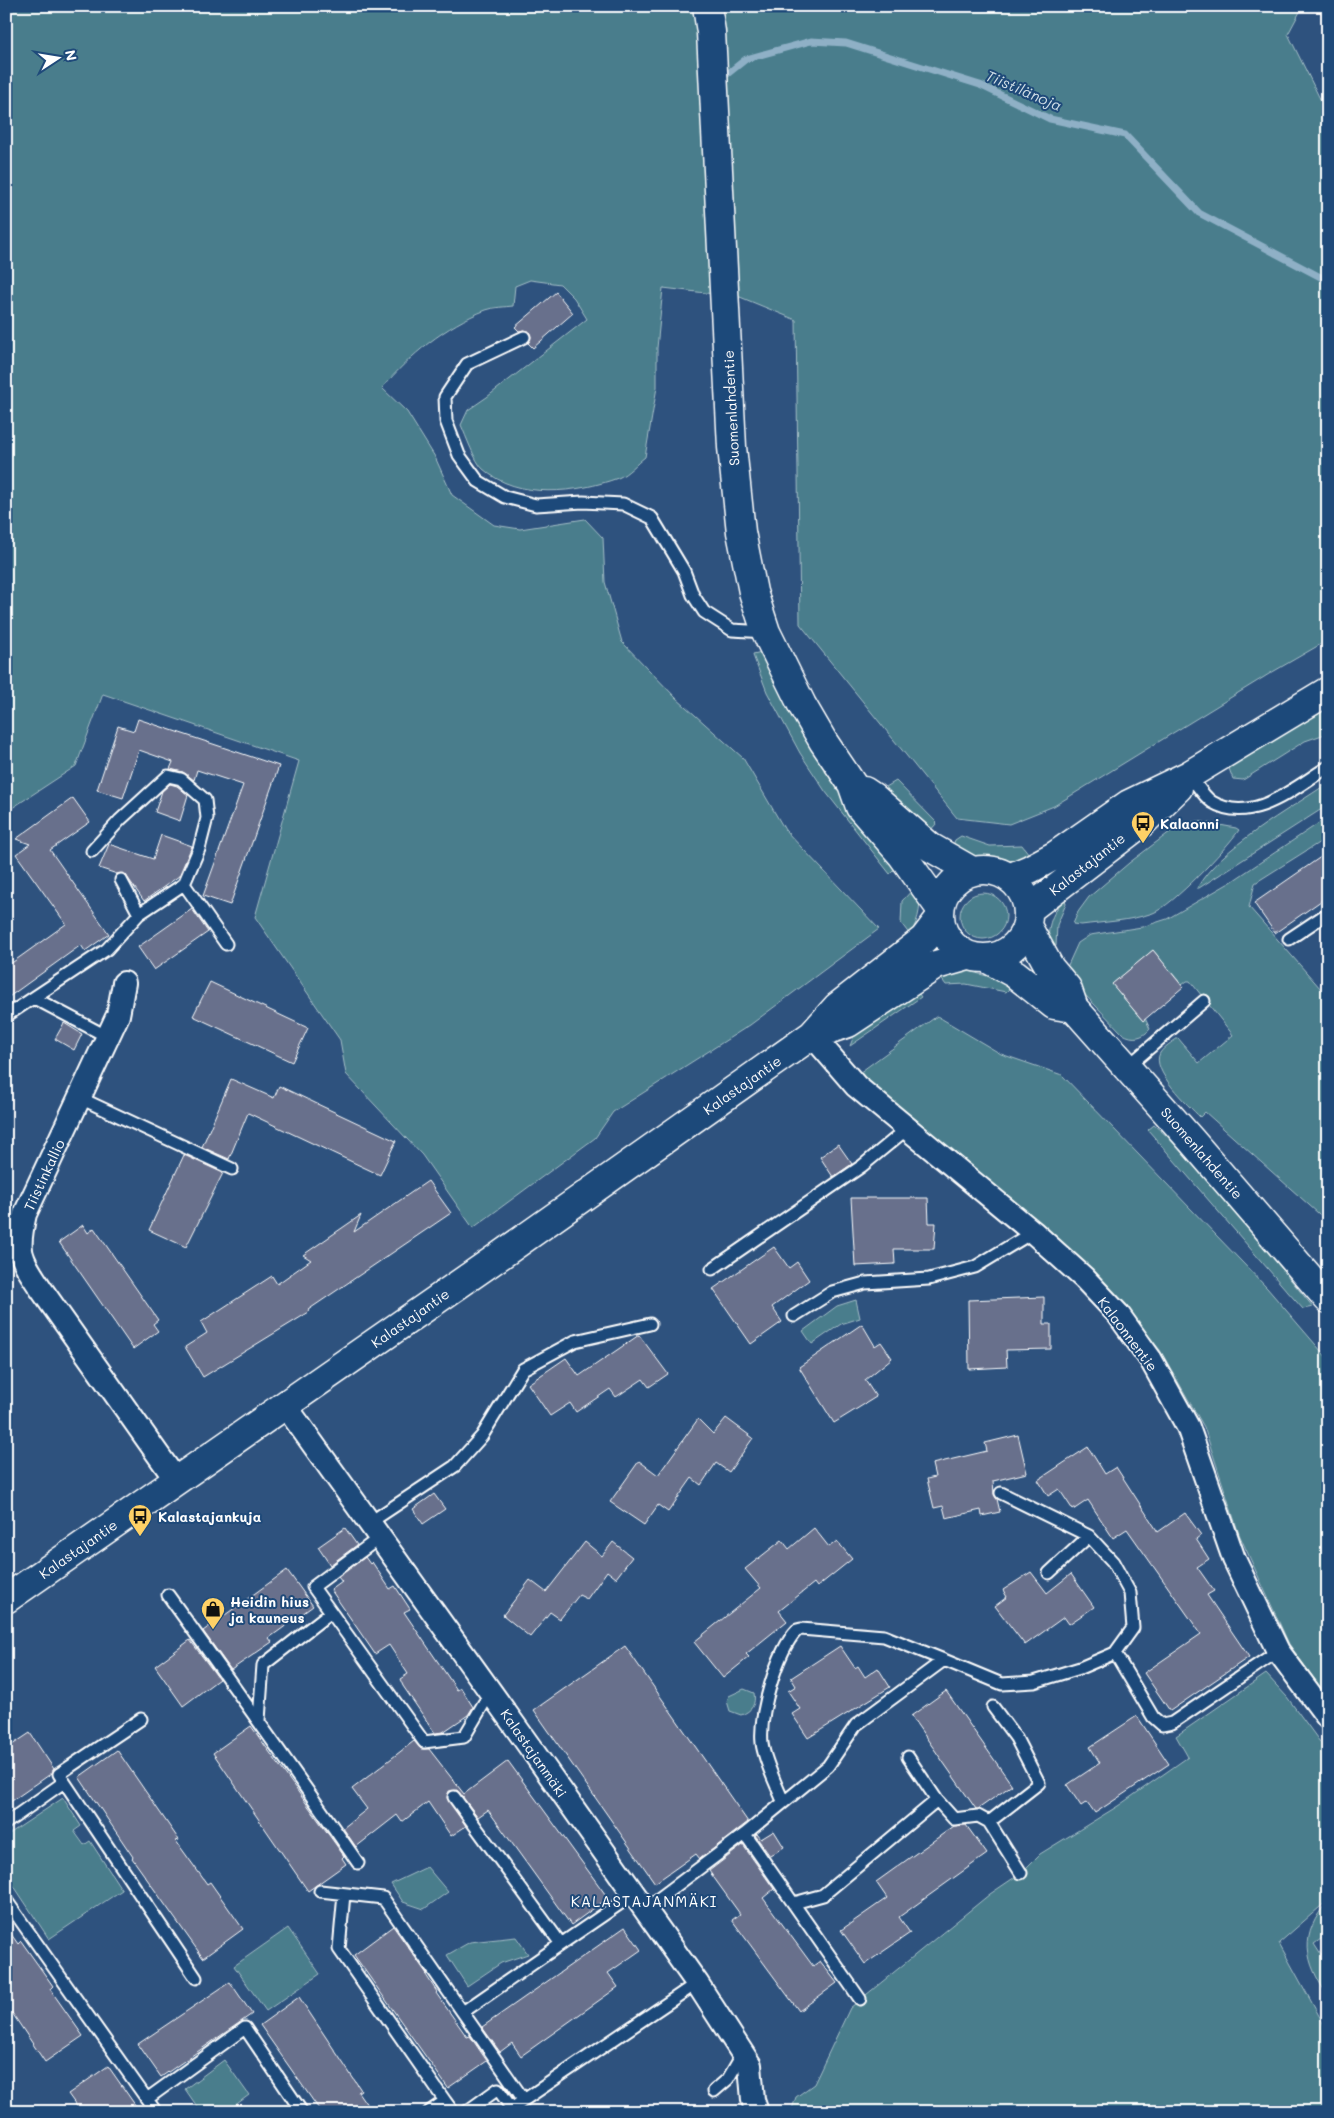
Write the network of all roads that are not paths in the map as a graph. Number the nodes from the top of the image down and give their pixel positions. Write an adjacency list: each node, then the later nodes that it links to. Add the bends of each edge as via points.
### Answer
1 (707, 6): 3 (main road, Suomenlahdentie, via 713,61 732,447 741,532 753,592)
2 (524, 337): 3 (lane, via 467,364 445,397 446,421 459,455 478,481 505,497 536,505 624,504 652,518 704,612 732,630)
3 (766, 632): 7 (main road, Suomenlahdentie, via 807,712)
4 (1328, 691): 6 (main road, Kalastajantie)
5 (1328, 767): 6 (lane, via 1270,803 1238,810 1210,801)
6 (1189, 776): 10 (main road, Kalastajantie, via 1129,804 1056,855); 16 (main road, Kalastajantie, via 1144,821)
7 (852, 784): 9 (main road, Suomenlahdentie, via 873,797 930,847); 13 (main road, Suomenlahdentie, via 860,807 902,855)
8 (92, 851): 12 (lane, via 168,776 181,779 205,800 207,818 199,850)
9 (972, 871): 10 (main road, via 991,870); 13 (main road, via 951,885)
10 (1008, 878): 16 (main road, via 1022,892)
11 (121, 880): 15 (lane)
12 (184, 884): 15 (lane); 18 (lane)
13 (940, 913): 19 (main road, via 942,928 952,945); 25 (main road, Kalastajantie, via 924,939 837,1007)
14 (1328, 913): 17 (lane)
15 (139, 914): 21 (lane, via 107,949)
16 (1027, 918): 19 (main road, via 1016,945 997,957); 23 (main road, Suomenlahdentie, via 1050,968 1067,988)
17 (1290, 938)
18 (226, 944)
19 (977, 957): 23 (main road, via 1015,974 1054,1005); 25 (main road, Kalastajantie, via 936,965 848,1023)
20 (124, 983): 26 (street, Tiistinkallio, via 118,1015)
21 (34, 998): 24 (lane); 26 (lane)
22 (1204, 1001): 27 (lane)
23 (1074, 1008): 27 (main road, Suomenlahdentie)
24 (6, 1016)
25 (812, 1035): 29 (street, Kalaonnentie, via 856,1086); 37 (main road, Kalastajantie)
26 (108, 1037): 28 (street, Tiistinkallio)
27 (1126, 1068): 34 (main road, Suomenlahdentie)
28 (80, 1098): 30 (lane); 32 (street, Tiistinkallio)
29 (908, 1128): 31 (street, Kalaonnentie); 33 (lane, via 862,1166)
30 (232, 1170)
31 (1033, 1232): 35 (lane, via 974,1266 929,1279 865,1283 832,1292); 46 (street, Kalaonnentie, via 1118,1314 1150,1360 1188,1427 1234,1559)
32 (13, 1237): 38 (street, Tiistinkallio, via 27,1268)
33 (712, 1269)
34 (1328, 1299)
35 (794, 1316)
36 (650, 1324): 40 (lane, via 575,1341 523,1369 482,1436 454,1466)
37 (285, 1405): 38 (main road, Kalastajantie); 40 (street, Kalastajanmäki)
38 (176, 1480): 44 (main road, Kalastajantie)
39 (1002, 1493): 41 (lane)
40 (370, 1534): 45 (lane, via 312,1587); 67 (street, Kalastajanmäki)
41 (1089, 1536): 42 (lane); 47 (lane, via 1113,1562 1130,1593 1133,1628)
42 (1048, 1573)
43 (168, 1596): 53 (lane)
44 (6, 1599)
45 (330, 1612): 49 (lane, via 424,1742 464,1737); 53 (lane, via 263,1665)
46 (1278, 1652): 47 (lane, via 1172,1723 1162,1725 1153,1717); 51 (street, Kalaonnentie)
47 (1115, 1653): 48 (lane, via 1034,1682 1002,1684)
48 (944, 1660): 58 (lane, via 856,1725 828,1766); 58 (lane, via 884,1636 797,1630 783,1652 770,1686 762,1735)
49 (484, 1703)
50 (993, 1707): 59 (lane, via 1016,1738 1039,1783)
51 (1328, 1718)
52 (141, 1719): 55 (lane, via 59,1774)
53 (259, 1720): 62 (lane)
54 (908, 1757): 57 (lane)
55 (64, 1782): 60 (lane); 70 (lane)
56 (454, 1796): 69 (lane)
57 (937, 1800): 59 (lane, via 954,1819 978,1816); 68 (lane, via 823,1895)
58 (783, 1801): 61 (lane)
59 (988, 1822): 63 (lane)
60 (6, 1823)
61 (745, 1834): 67 (lane); 68 (lane)
62 (358, 1863)
63 (1021, 1873)
64 (320, 1891): 65 (lane)
65 (344, 1894): 73 (lane, via 383,1898); 78 (lane, via 339,1949)
66 (6, 1900): 76 (lane)
67 (639, 1901): 69 (lane); 71 (street, Kalastajanmäki)
68 (794, 1903): 72 (lane)
69 (561, 1944): 73 (lane)
70 (196, 1978)
71 (697, 1983): 74 (street, Kalastajanmäki); 77 (lane)
72 (860, 2000)
73 (463, 2012): 77 (lane)
74 (742, 2054): 75 (lane, via 728,2080); 85 (street, Kalastajanmäki, via 750,2065)
75 (714, 2091)
76 (147, 2099): 80 (lane); 81 (lane, via 245,2028)
77 (524, 2100): 79 (lane)
78 (445, 2101): 82 (lane); 83 (lane)
79 (513, 2111): 84 (lane, via 498,2089)
80 (156, 2112)
81 (302, 2112)
82 (429, 2112)
83 (453, 2112)
84 (466, 2112)
85 (757, 2112)

